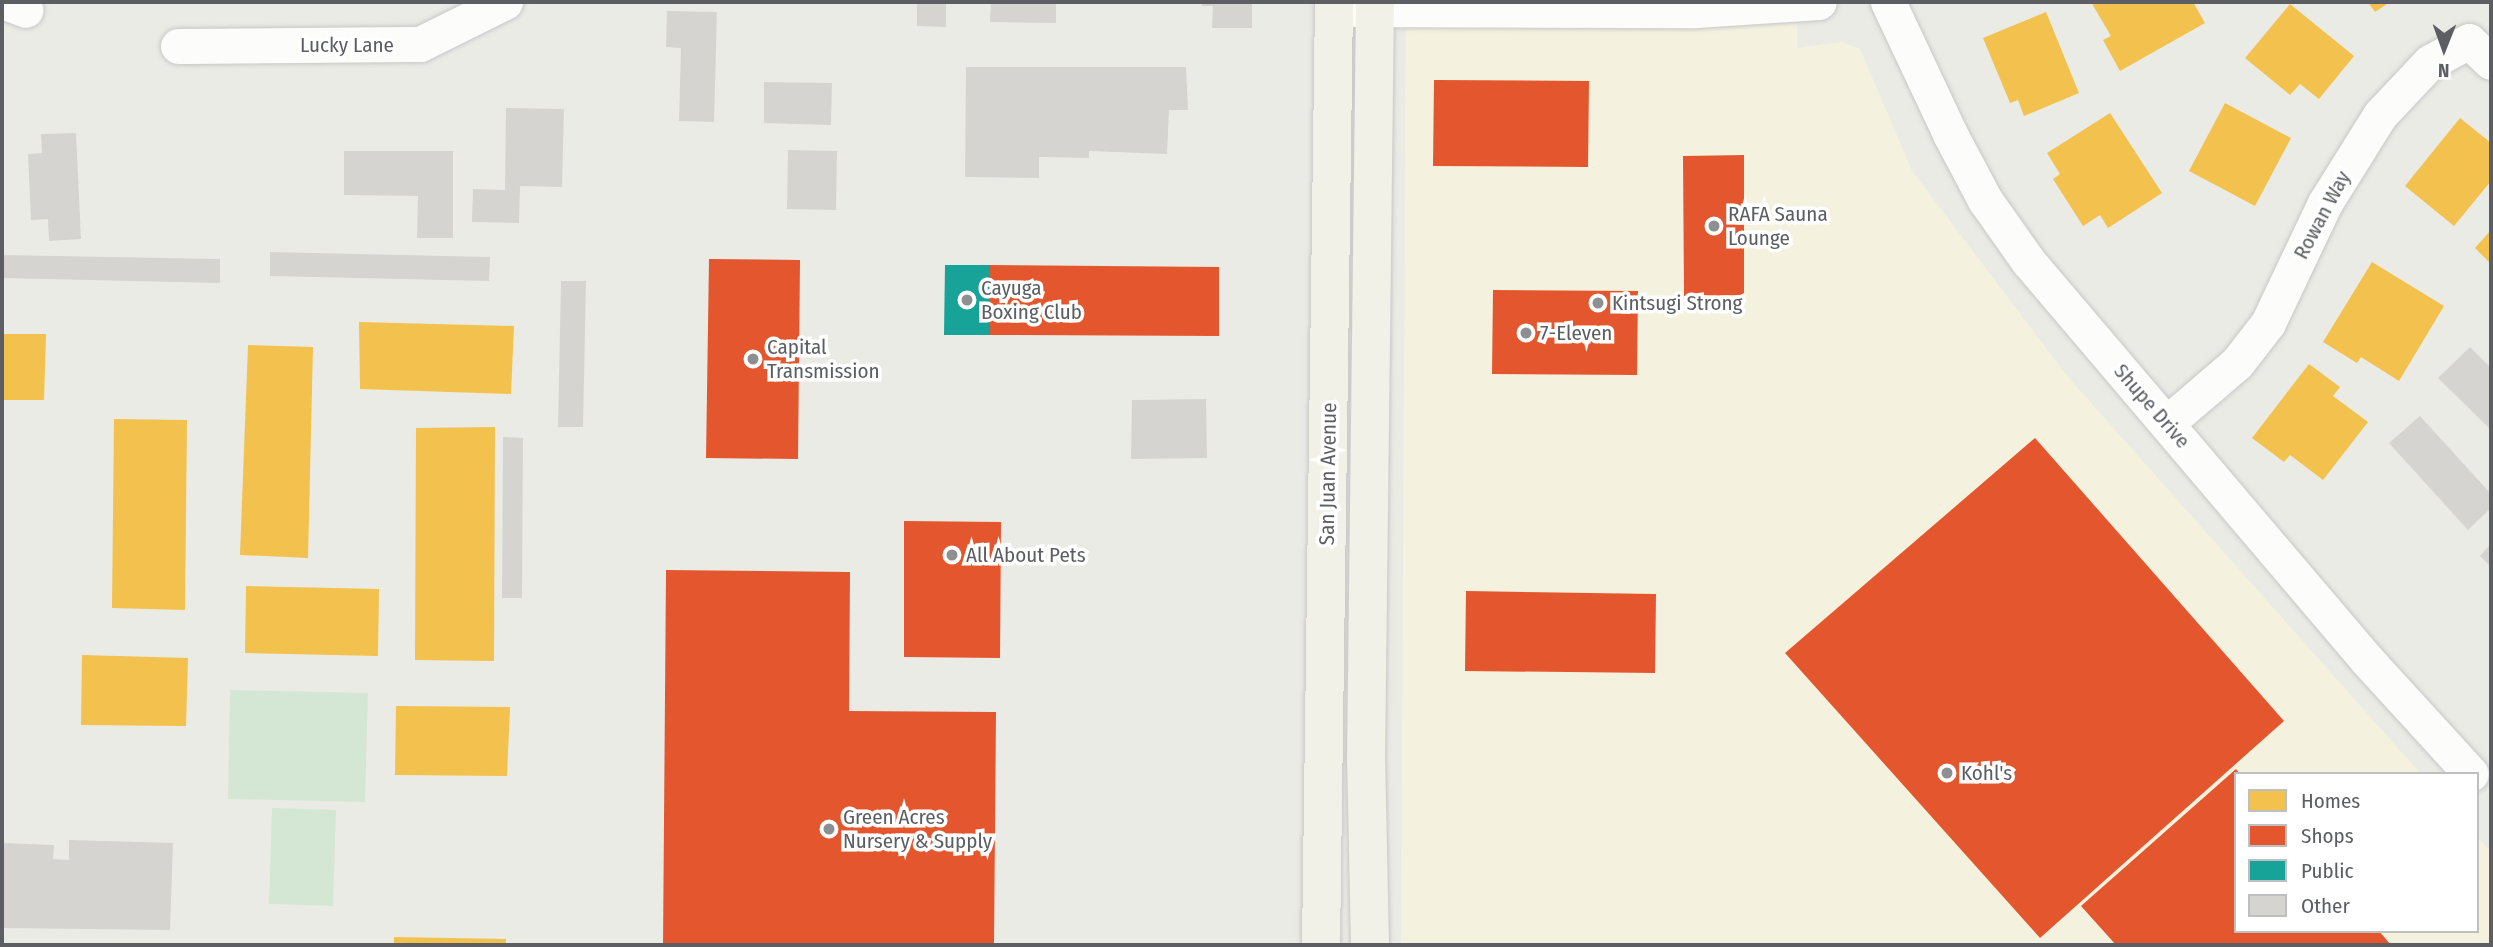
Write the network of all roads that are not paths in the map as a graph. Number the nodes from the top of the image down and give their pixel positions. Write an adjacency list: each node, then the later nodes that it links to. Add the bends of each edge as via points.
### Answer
1 (505, 2): 6 (street, Lucky Lane, via 420,44)
2 (1819, 2): 5 (street, via 1696,10)
3 (1888, 2): 8 (street, Shupe Drive, via 1985,200 2028,261)
4 (1334, 6): 5 (street); 10 (main road, San Juan Avenue)
5 (1375, 6): 9 (main road, San Juan Avenue)
6 (178, 46)
7 (2491, 62): 8 (street, Rowan Way, via 2469,41 2430,62 2380,115 2325,203 2268,323 2237,363)
8 (2167, 423): 12 (street, Shupe Drive, via 2367,660)
9 (1370, 430): 10 (main road, via 1346,473 1345,560); 11 (main road, San Juan Avenue)
10 (1326, 575): 11 (main road, via 1345,628 1345,738); 15 (main road, San Juan Avenue)
11 (1366, 761): 16 (main road, San Juan Avenue)
12 (2469, 772)
13 (2479, 782): 14 (street)
14 (2491, 795)
15 (1321, 945)
16 (1370, 945)

